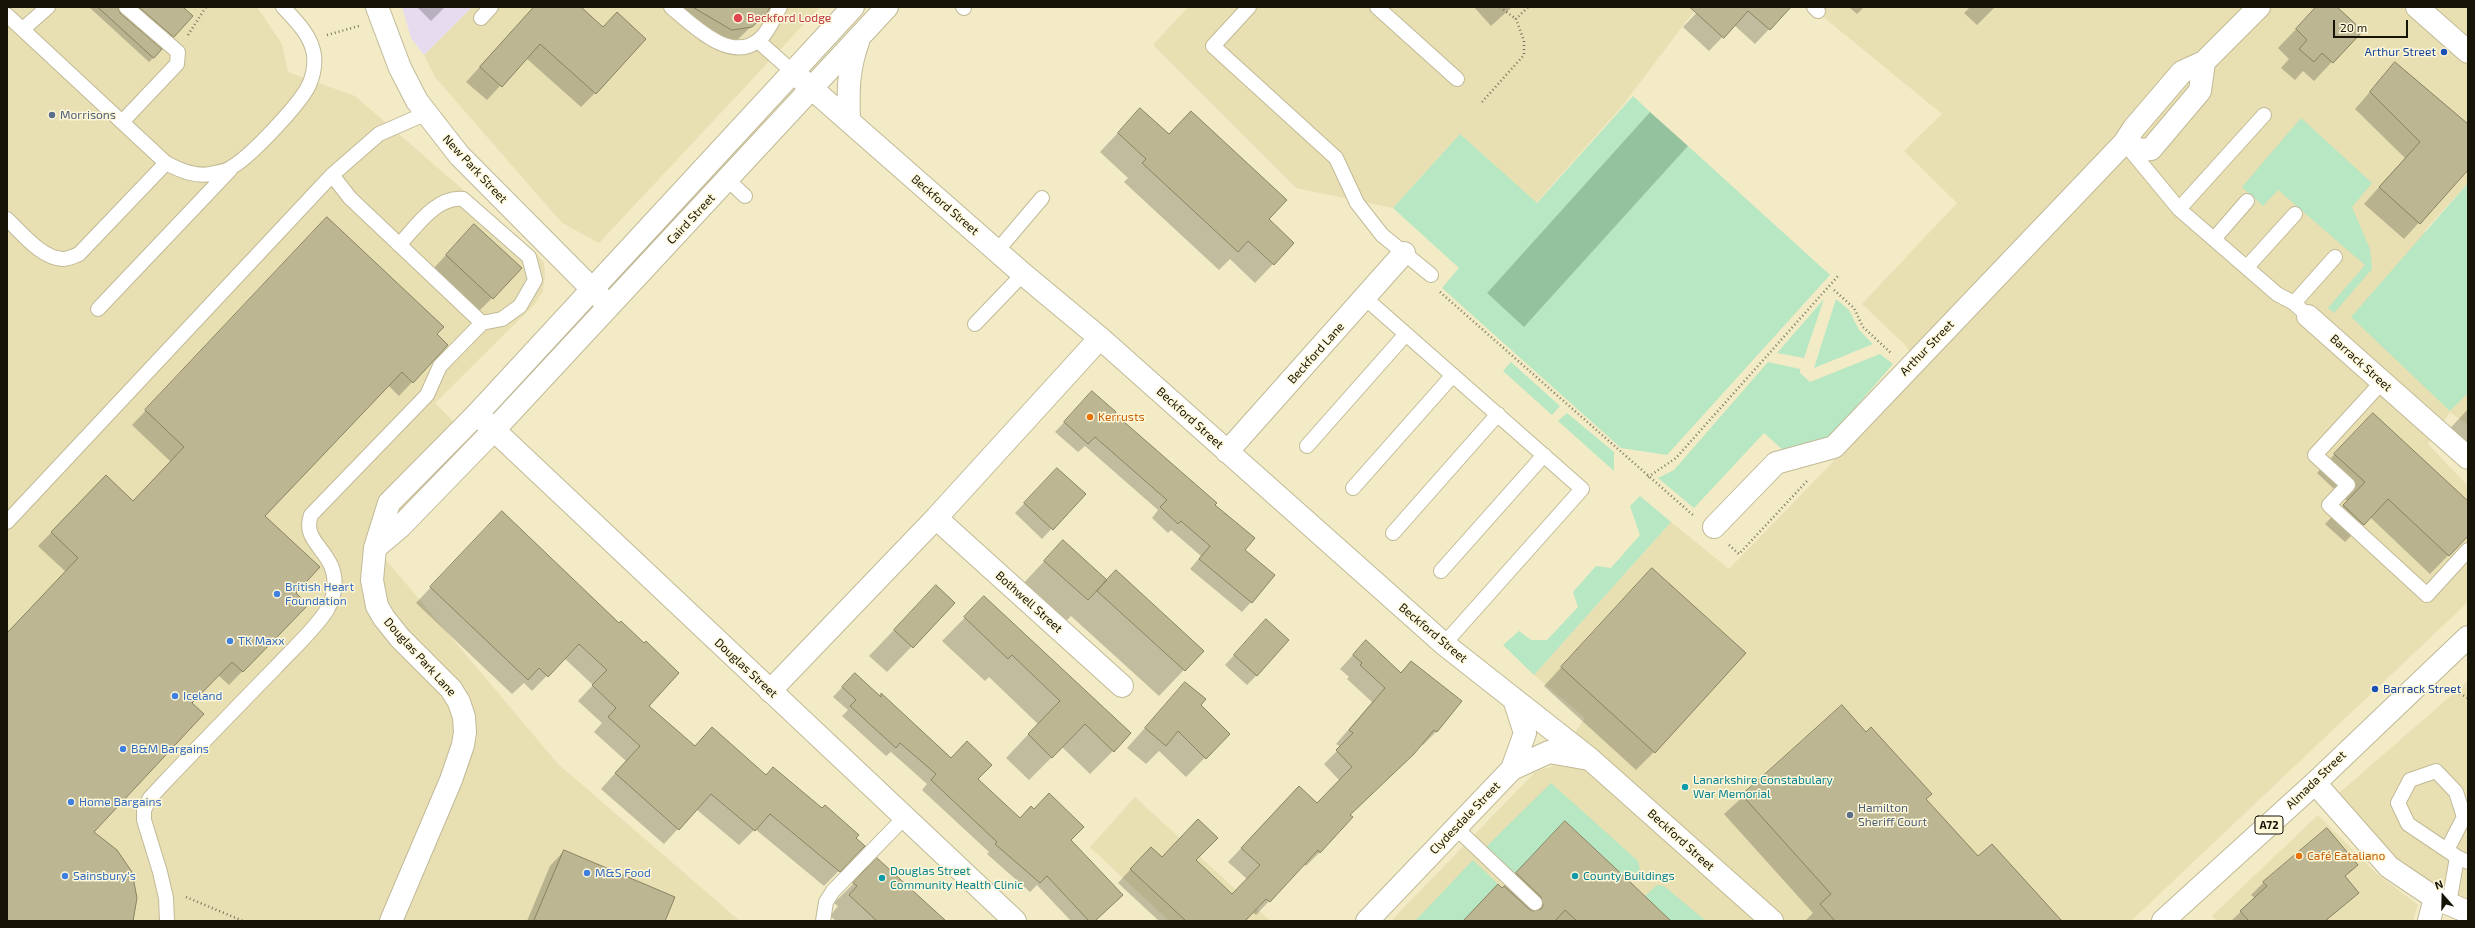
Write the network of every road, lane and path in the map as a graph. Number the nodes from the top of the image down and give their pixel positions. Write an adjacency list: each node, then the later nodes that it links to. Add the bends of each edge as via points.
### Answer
1 (48, 7): 20 (lane)
2 (126, 7): 24 (lane)
3 (206, 7): 24 (path)
4 (283, 7): 22 (lane)
5 (491, 7): 18 (lane)
6 (671, 7): 23 (lane, via 727,48 746,46)
7 (780, 7): 23 (lane)
8 (853, 7): 26 (street, Caird Street)
9 (887, 7): 21 (street, Caird Street)
10 (1249, 7): 48 (lane, via 1213,46 1336,158 1357,203 1382,236)
11 (1377, 7): 27 (lane)
12 (1500, 7): 19 (path)
13 (1528, 7): 19 (path)
14 (2260, 7): 34 (street, via 2204,62 2200,91 2151,149 2140,150)
15 (2416, 7): 25 (street)
16 (379, 14): 22 (path); 30 (street, New Park Street, via 400,68 417,101)
17 (7, 15): 20 (lane)
18 (480, 18)
19 (1516, 19): 29 (path, via 1524,41 1524,56)
20 (23, 29): 33 (lane)
21 (861, 35): 28 (street, Caird Street); 32 (street, via 851,60 848,78)
22 (310, 40): 36 (lane, via 314,55 310,84 286,114)
23 (758, 41): 26 (lane)
24 (178, 52): 33 (lane, via 177,64)
25 (2468, 52)
26 (793, 72): 28 (street, Beckford Street); 54 (street, Caird Street)
27 (1456, 79)
28 (812, 88): 32 (street, Beckford Street); 38 (street, Caird Street)
29 (1482, 102)
30 (427, 113): 37 (lane, via 380,134); 54 (street, New Park Street, via 459,156)
31 (2264, 115): 42 (lane)
32 (849, 121): 47 (street, Beckford Street)
33 (122, 122): 35 (lane)
34 (2124, 143): 42 (lane); 64 (street, Arthur Street)
35 (166, 163): 36 (lane, via 181,171 197,175 214,174); 44 (lane, via 79,254 64,259 51,256 38,248)
36 (232, 167): 58 (lane)
37 (332, 175): 46 (lane, via 350,198); 78 (lane)
38 (727, 179): 39 (lane); 57 (street, Caird Street)
39 (745, 196)
40 (1042, 198): 47 (lane)
41 (2247, 201): 45 (lane)
42 (2180, 209): 45 (lane)
43 (2295, 214): 50 (lane)
44 (7, 219)
45 (2214, 239): 50 (lane)
46 (399, 245): 60 (lane); 60 (lane, via 442,202 453,198 463,199 521,249 529,257 534,269 535,280 530,292 520,306 502,318)
47 (997, 251): 51 (street, Beckford Street)
48 (1404, 254): 52 (lane); 56 (street, Beckford Lane)
49 (2335, 257): 59 (lane)
50 (2246, 267): 59 (lane, via 2277,294)
51 (1023, 274): 61 (lane); 63 (street, Beckford Street)
52 (1431, 275): 75 (path, via 1441,293)
53 (1838, 276): 75 (path, via 1676,458)
54 (592, 290): 57 (street, New Park Street); 67 (street, Caird Street)
55 (1834, 290): 64 (path, via 1854,308 1863,327)
56 (1365, 298): 62 (lane); 71 (street, Beckford Lane)
57 (609, 306): 69 (street, Caird Street)
58 (98, 309)
59 (2301, 309): 66 (street, Barrack Street)
60 (482, 323): 97 (lane, via 440,366 427,395 311,515 308,523 310,535 326,553 334,574 334,592 328,609 150,798 144,810 144,820)
61 (975, 324)
62 (1406, 334): 65 (lane); 70 (lane)
63 (1100, 338): 71 (street, Beckford Street); 77 (street)
64 (1907, 368): 79 (street, Arthur Street, via 1834,447 1776,463)
65 (1453, 375): 68 (lane); 76 (lane)
66 (2382, 382): 73 (street, Barrack Street); 83 (lane, via 2315,455 2348,485 2329,505 2427,595)
67 (477, 414): 69 (street, Douglas Street); 82 (street, Douglas Park Lane, via 389,503)
68 (1498, 414): 72 (lane); 80 (lane)
69 (494, 430): 82 (street, via 401,526); 88 (street, Douglas Street)
70 (1307, 446)
71 (1227, 452): 86 (street, Beckford Street)
72 (1544, 454): 84 (lane); 86 (lane, via 1582,488)
73 (2468, 458)
74 (1812, 475): 81 (path, via 1739,554)
75 (1648, 477): 79 (path)
76 (1353, 488)
77 (936, 518): 87 (street, Bothwell Street); 88 (street)
78 (7, 522)
79 (1707, 523)
80 (1394, 533)
81 (1728, 544)
82 (376, 548): 102 (street, Douglas Park Lane, via 372,580 377,606 400,638 451,688 464,717 465,732 451,780)
83 (2468, 550)
84 (1441, 571)
85 (2468, 637): 92 (street, Almada Street / A72)
86 (1444, 644): 89 (street, Beckford Street)
87 (1122, 686)
88 (770, 691): 93 (street, Douglas Street)
89 (1514, 699): 90 (street, Beckford Street); 91 (street, Clydesdale Street, via 1525,733)
90 (1590, 759): 91 (street, via 1549,752); 106 (street, Beckford Street)
91 (1512, 769): 95 (street, Clydesdale Street)
92 (2315, 783): 99 (street, via 2389,867); 107 (street, Almada Street / A72)
93 (904, 817): 103 (lane, via 832,891 826,902); 104 (street, Douglas Street)
94 (2466, 818): 96 (lane); 96 (lane, via 2456,792 2436,771 2410,780 2398,803 2408,824)
95 (1456, 828): 98 (lane); 105 (street, Clydesdale Street)
96 (2457, 857): 99 (lane)
97 (164, 888): 100 (lane); 101 (path)
98 (1535, 903)
99 (2451, 905): 108 (street)
100 (167, 921)
101 (243, 921)
102 (391, 921)
103 (823, 921)
104 (1015, 921)
105 (1367, 921)
106 (1772, 921)
107 (2163, 921)
108 (2429, 921)

